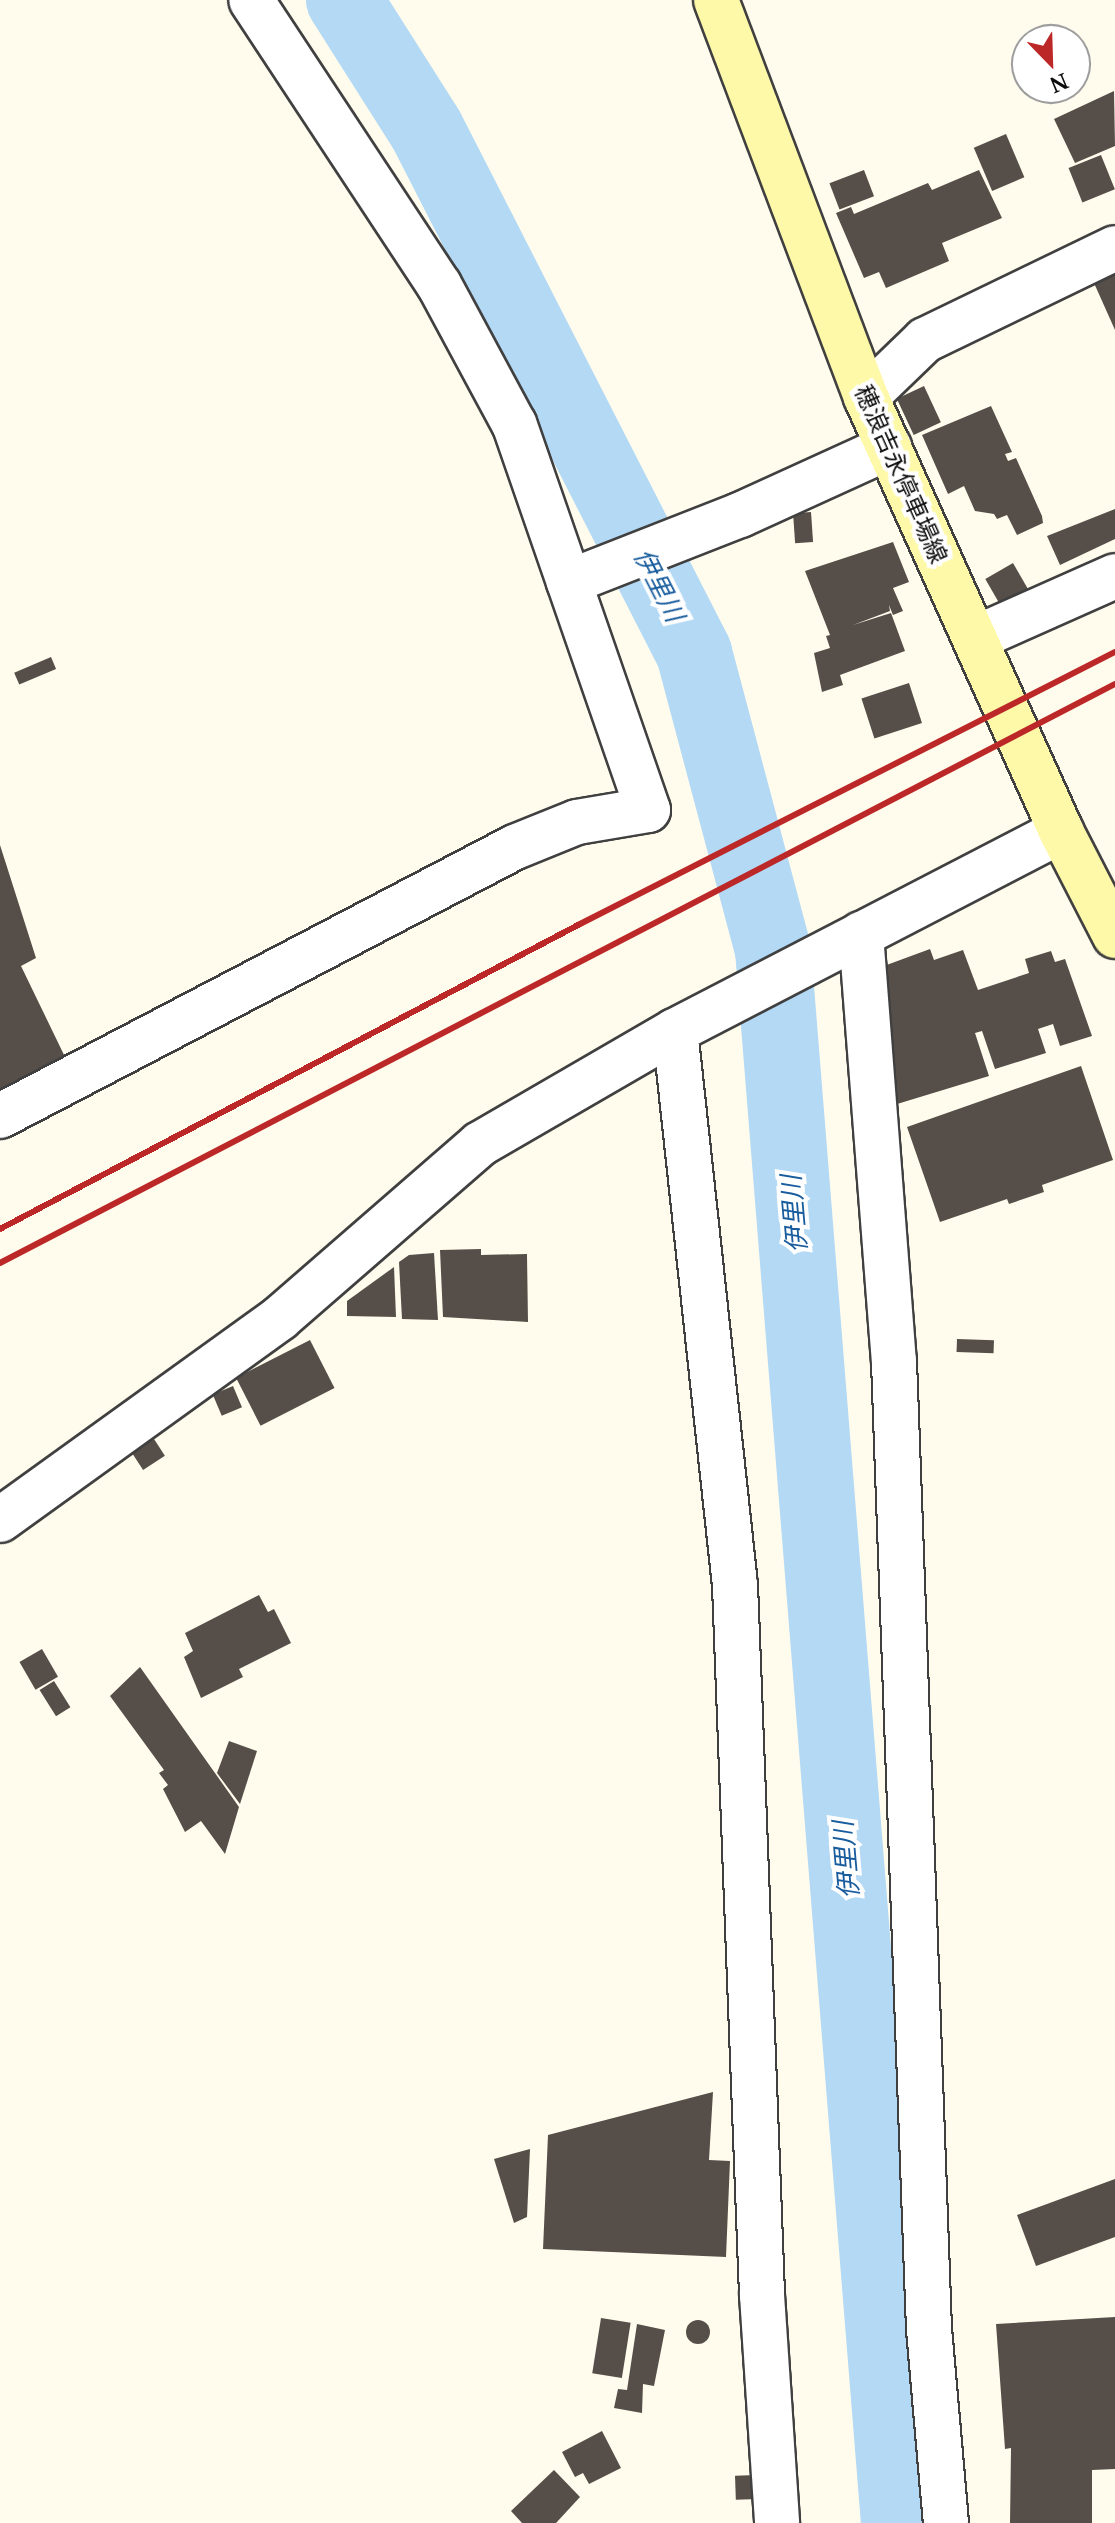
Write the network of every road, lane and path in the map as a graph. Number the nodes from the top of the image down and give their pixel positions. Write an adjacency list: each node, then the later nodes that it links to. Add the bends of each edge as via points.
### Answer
1 (251, 0): 7 (street, via 439,285 514,424)
2 (716, 0): 4 (main road, 穂浪吉永停車場線)
3 (1115, 248): 4 (street, via 925,340)
4 (866, 397): 5 (main road, 穂浪吉永停車場線)
5 (889, 447): 7 (street, via 740,515); 8 (main road, 穂浪吉永停車場線)
6 (1115, 576): 8 (street)
7 (570, 582): 13 (street, via 648,810 577,822 515,847)
8 (976, 638): 9 (main road, 穂浪吉永停車場線)
9 (1061, 831): 10 (street); 11 (main road, 穂浪吉永停車場線)
10 (861, 934): 12 (street); 16 (street, via 894,1361 929,2329)
11 (1115, 936)
12 (675, 1031): 14 (street, via 480,1144 280,1318); 15 (street, via 735,1585 762,2295)
13 (0, 1116)
14 (0, 1520)
15 (777, 2523)
16 (946, 2523)

